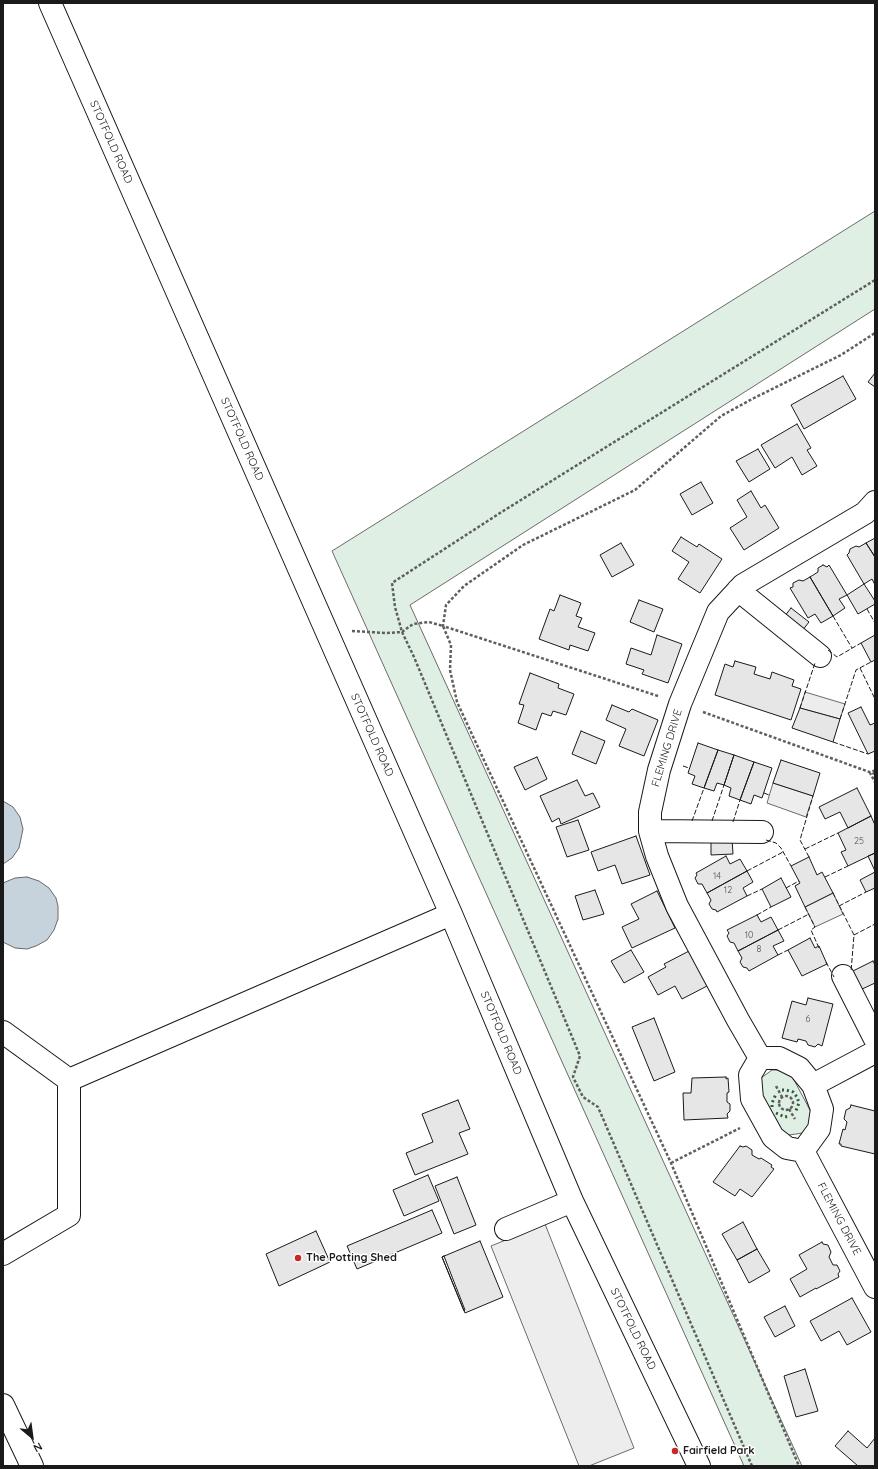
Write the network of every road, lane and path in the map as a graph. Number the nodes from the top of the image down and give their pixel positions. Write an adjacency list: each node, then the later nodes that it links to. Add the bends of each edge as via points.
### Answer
1 (50, 3): 14 (street, STOTFOLD ROAD)
2 (875, 280): 8 (path, via 392,583)
3 (875, 333): 6 (path, via 841,355 721,416 635,490 523,545 464,586 446,605)
4 (875, 502): 5 (street, FLEMING DRIVE, via 865,513)
5 (738, 590): 9 (street); 12 (street, FLEMING DRIVE, via 718,612 680,704 659,770 650,812)
6 (443, 626): 8 (path, via 429,622 413,624); 28 (path, via 451,645 450,670 457,702)
7 (348, 630): 8 (path)
8 (402, 632): 36 (path, via 580,1056 573,1077 583,1097 598,1107)
9 (820, 656)
10 (875, 770): 11 (path, via 870,773)
11 (875, 782)
12 (650, 831): 13 (street); 19 (street, FLEMING DRIVE, via 677,906)
13 (762, 832)
14 (451, 914): 20 (street); 29 (street, STOTFOLD ROAD)
15 (843, 976): 17 (street)
16 (3, 1032): 20 (street)
17 (875, 1039)
18 (875, 1052): 22 (street)
19 (760, 1058): 22 (street, via 779,1058 799,1068); 25 (street, via 750,1075 752,1099)
20 (69, 1080): 31 (street, via 69,1215)
21 (774, 1082): 23 (path)
22 (812, 1085): 27 (street, via 822,1109 819,1129)
23 (782, 1097): 24 (path, via 780,1106 782,1109); 24 (path, via 789,1097 792,1100)
24 (789, 1109): 26 (path)
25 (761, 1117): 27 (street, via 773,1136 787,1148); 28 (path)
26 (797, 1123)
27 (803, 1151): 32 (street, FLEMING DRIVE)
28 (671, 1163): 37 (path)
29 (572, 1201): 30 (street); 35 (street, STOTFOLD ROAD)
30 (506, 1230)
31 (3, 1254)
32 (875, 1287)
33 (3, 1405): 34 (street)
34 (32, 1466)
35 (699, 1466)
36 (752, 1466)
37 (798, 1466)

